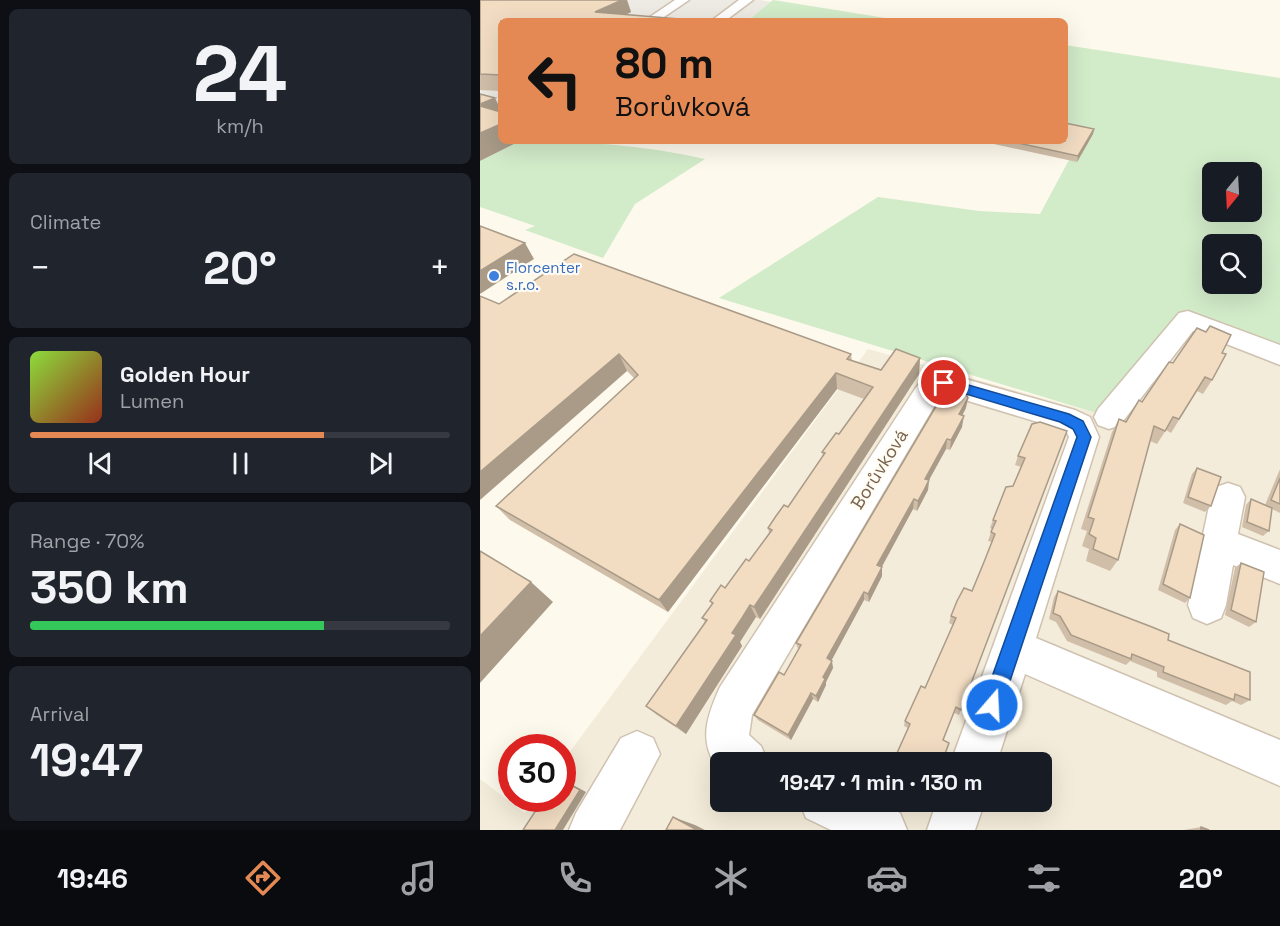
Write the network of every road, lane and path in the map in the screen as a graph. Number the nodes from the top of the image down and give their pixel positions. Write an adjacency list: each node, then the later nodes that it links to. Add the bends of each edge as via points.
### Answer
1 (682, 0): 3 (street)
2 (747, 0): 4 (street)
3 (655, 18)
4 (721, 18)
5 (1280, 355): 6 (street, via 1188,318)
6 (1109, 417)
7 (1228, 497): 8 (street)
8 (1219, 543): 9 (street); 10 (street)
9 (1280, 567)
10 (1207, 605)
11 (1012, 648): 12 (street, Borůvková, via 1083,433 1075,422 1058,415 940,383 925,397 735,702 725,739); 13 (street, Borůvková); 15 (street)
12 (732, 752)
13 (977, 752)
14 (637, 754): 18 (street)
15 (1280, 763)
16 (846, 812): 19 (street)
17 (957, 812): 20 (street)
18 (593, 830)
19 (883, 830)
20 (951, 830)

